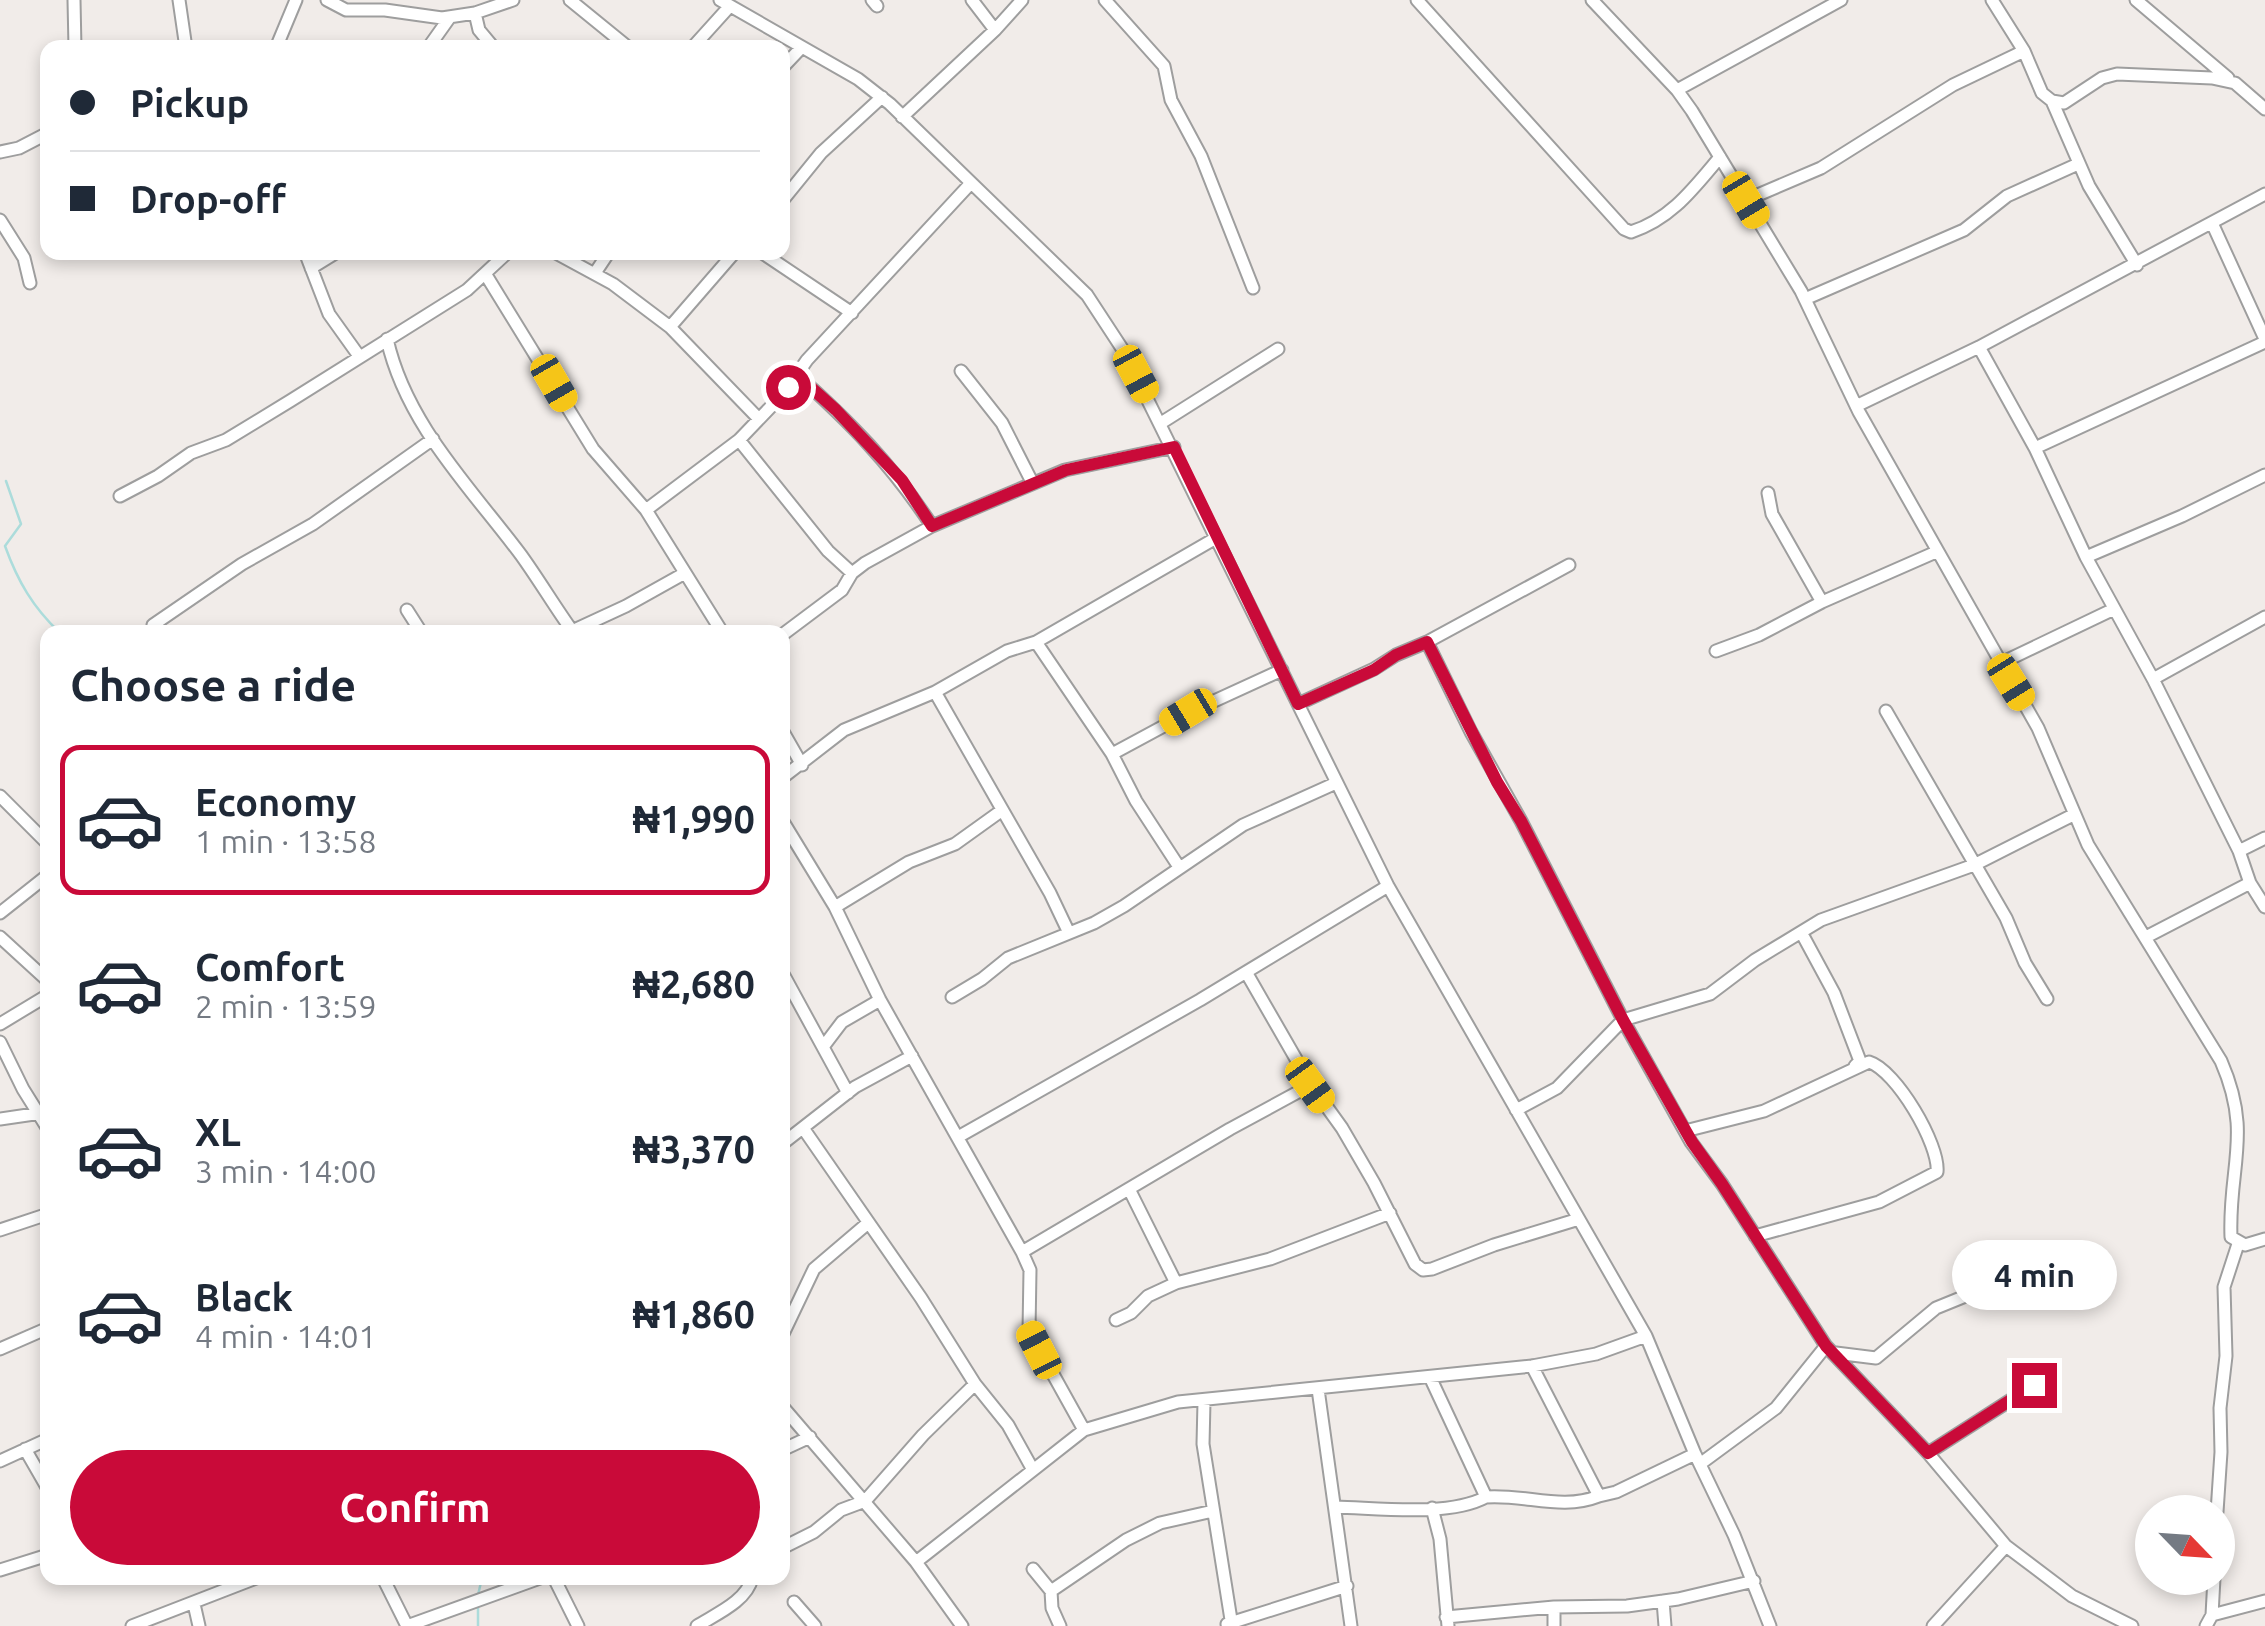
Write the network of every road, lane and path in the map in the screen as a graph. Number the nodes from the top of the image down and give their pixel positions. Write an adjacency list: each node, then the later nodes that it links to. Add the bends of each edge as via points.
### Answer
1 (74, 0): 20 (street)
2 (179, 0): 21 (street)
3 (296, 0): 22 (street)
4 (327, 0): 18 (street, via 346,10)
5 (513, 0): 17 (street)
6 (570, 0): 25 (street)
7 (972, 0): 19 (street)
8 (1022, 0): 19 (street)
9 (1105, 0): 60 (street, via 1164,66 1171,100)
10 (1417, 0): 40 (street, via 1624,229 1654,224)
11 (1592, 0): 33 (street)
12 (1841, 0): 16 (street)
13 (1992, 0): 30 (street)
14 (2136, 0): 32 (street)
15 (724, 2): 26 (street); 27 (street)
16 (1824, 4): 33 (street)
17 (475, 14): 18 (street); 24 (street)
18 (450, 17): 23 (street)
19 (995, 30): 37 (street)
20 (74, 40)
21 (185, 40)
22 (280, 40)
23 (434, 40)
24 (487, 40)
25 (619, 40)
26 (698, 40)
27 (788, 40)
28 (790, 41): 29 (street)
29 (801, 48): 31 (street); 34 (street)
30 (2024, 51): 35 (street); 45 (street, via 1953,84 1820,168)
31 (790, 60)
32 (2236, 83): 35 (street, via 2117,74 2064,103); 36 (street)
33 (1676, 90): 40 (street)
34 (882, 97): 37 (street); 43 (street)
35 (2052, 101): 41 (street)
36 (2265, 109)
37 (902, 117): 42 (street)
38 (40, 137): 39 (street)
39 (0, 152)
40 (1720, 157): 45 (street)
41 (2078, 164): 55 (street); 61 (street, via 2007,196 1964,230)
42 (971, 183): 62 (street); 73 (street, via 1087,295)
43 (790, 191)
44 (2265, 194): 47 (street)
45 (1746, 200): 61 (street)
46 (0, 220): 59 (street, via 24,258)
47 (2212, 224): 55 (street); 65 (street)
48 (308, 260): 56 (street)
49 (324, 260): 56 (street)
50 (501, 260): 58 (street)
51 (569, 260): 57 (street)
52 (603, 260): 57 (street)
53 (728, 260): 63 (street)
54 (773, 260): 62 (street)
55 (2137, 265): 66 (street)
56 (311, 268): 68 (street, via 329,314)
57 (594, 273): 63 (street)
58 (486, 276): 64 (street); 82 (street, via 593,450)
59 (30, 282)
60 (1253, 288)
61 (1805, 300): 71 (street)
62 (852, 313): 70 (street)
63 (670, 328): 72 (street)
64 (386, 339): 68 (street); 74 (street, via 394,372)
65 (2265, 340): 77 (street)
66 (1979, 347): 71 (street); 77 (street)
67 (1278, 349): 73 (street)
68 (359, 356): 81 (street, via 226,440)
69 (960, 371): 79 (street, via 1002,423)
70 (796, 374): 72 (street); 83 (street, via 902,480)
71 (1856, 406): 85 (street)
72 (759, 419): 75 (street)
73 (1161, 422): 76 (street)
74 (433, 439): 94 (street); 96 (street)
75 (739, 440): 82 (street); 89 (street)
76 (1174, 447): 79 (street); 84 (street)
77 (2035, 448): 86 (street)
78 (2265, 474): 86 (street)
79 (1032, 482): 83 (street)
80 (1768, 493): 90 (street, via 1772,514)
81 (120, 496)
82 (646, 510): 88 (street)
83 (932, 526): 89 (street)
84 (1216, 538): 100 (street); 104 (street)
85 (1936, 552): 90 (street); 103 (street)
86 (2086, 556): 92 (street)
87 (1569, 566): 101 (street)
88 (684, 573): 97 (street); 98 (street)
89 (852, 573): 99 (street, via 842,590)
90 (1822, 602): 102 (street)
91 (407, 610): 95 (street)
92 (2114, 610): 103 (street); 105 (street)
93 (2263, 623): 105 (street)
94 (152, 625)
95 (417, 625)
96 (567, 625)
97 (587, 625)
98 (717, 625)
99 (790, 630)
100 (1036, 642): 106 (street); 110 (street)
101 (1427, 642): 107 (street); 140 (street)
102 (1716, 651)
103 (2000, 664): 116 (street, via 2038,728)
104 (1282, 670): 107 (street); 110 (street)
105 (2153, 680): 120 (street)
106 (936, 692): 111 (street, via 844,730); 115 (street)
107 (1298, 704): 113 (street)
108 (1886, 711): 121 (street)
109 (790, 744): 111 (street)
110 (1112, 754): 122 (street)
111 (802, 765): 112 (street)
112 (790, 773)
113 (1336, 783): 122 (street, via 1243,826); 125 (street)
114 (0, 796): 118 (street)
115 (1002, 811): 126 (street, via 955,844 908,862); 130 (street)
116 (2072, 814): 121 (street); 132 (street)
117 (790, 833): 126 (street)
118 (40, 836)
119 (2265, 838): 120 (street)
120 (2239, 850): 124 (street)
121 (1974, 864): 129 (street); 138 (street)
122 (1178, 867): 130 (street, via 1124,906)
123 (40, 881): 128 (street)
124 (2250, 882): 127 (street); 132 (street)
125 (1388, 886): 133 (street); 149 (street)
126 (835, 907): 139 (street)
127 (2265, 907)
128 (0, 912)
129 (1801, 932): 140 (street, via 1710,994); 145 (street, via 1860,1061)
130 (1068, 933): 136 (street, via 1008,958)
131 (0, 937): 134 (street)
132 (2146, 937): 164 (street, via 2229,1079 2240,1127 2230,1232)
133 (1246, 972): 146 (street); 154 (street)
134 (40, 974)
135 (790, 987): 143 (street)
136 (952, 997)
137 (40, 999): 141 (street)
138 (2047, 999)
139 (880, 1000): 143 (street, via 842,1022); 144 (street)
140 (1623, 1020): 149 (street, via 1557,1088); 153 (street)
141 (0, 1024)
142 (0, 1042): 148 (street, via 22,1089)
143 (823, 1047): 147 (street)
144 (912, 1056): 147 (street); 154 (street)
145 (1852, 1069): 153 (street, via 1764,1111); 162 (street, via 1869,1062 1886,1072 1927,1134 1937,1172 1879,1202)
146 (1310, 1085): 156 (street); 157 (street)
147 (848, 1093): 152 (street)
148 (40, 1109)
149 (1516, 1110): 159 (street)
150 (40, 1114): 151 (street)
151 (0, 1119)
152 (803, 1128): 155 (street); 160 (street)
153 (1685, 1130): 162 (street)
154 (958, 1137): 165 (street)
155 (790, 1138)
156 (1129, 1189): 165 (street); 167 (street)
157 (1390, 1213): 159 (street, via 1423,1270); 167 (street, via 1270,1259)
158 (40, 1217): 161 (street)
159 (1579, 1219): 171 (street)
160 (868, 1222): 168 (street, via 814,1269); 176 (street)
161 (0, 1230)
162 (1755, 1236): 173 (street)
163 (2265, 1239): 164 (street)
164 (2238, 1244): 191 (street, via 2224,1287)
165 (1022, 1252): 181 (street, via 1030,1270 1029,1331)
166 (2000, 1271): 173 (street, via 1936,1308 1876,1358)
167 (1176, 1283): 169 (street)
168 (790, 1319)
169 (1116, 1320)
170 (40, 1332): 172 (street)
171 (1646, 1336): 174 (street); 187 (street)
172 (0, 1349)
173 (1831, 1350): 186 (street); 187 (street, via 1776,1408)
174 (1532, 1366): 175 (street); 192 (street)
175 (1430, 1377): 178 (street); 193 (street)
176 (975, 1384): 189 (street); 194 (street)
177 (2034, 1385): 186 (street)
178 (1318, 1390): 179 (street); 195 (street)
179 (1204, 1402): 181 (street, via 1178,1402); 197 (street)
180 (790, 1415): 182 (street)
181 (1084, 1430): 189 (street)
182 (810, 1437): 184 (street); 194 (street)
183 (40, 1442): 185 (street)
184 (790, 1446)
185 (25, 1449): 188 (street); 190 (street)
186 (1928, 1453): 199 (street)
187 (1698, 1459): 192 (street); 204 (street)
188 (0, 1461)
189 (1033, 1470): 201 (street)
190 (40, 1476)
191 (2218, 1495)
192 (1598, 1496): 193 (street, via 1573,1505)
193 (1486, 1497): 196 (street)
194 (865, 1502): 198 (street); 201 (street)
195 (1336, 1508): 196 (street); 211 (street)
196 (1432, 1508): 221 (street)
197 (1213, 1511): 213 (street, via 1160,1523); 222 (street)
198 (790, 1544)
199 (2006, 1546): 235 (street); 236 (street, via 2072,1596)
200 (40, 1558): 203 (street)
201 (916, 1562): 229 (street)
202 (1033, 1569): 213 (street)
203 (0, 1570)
204 (1754, 1581): 217 (street); 234 (street)
205 (218, 1585): 212 (street)
206 (236, 1585): 212 (street)
207 (386, 1585): 225 (street)
208 (521, 1585): 225 (street)
209 (558, 1585): 226 (street)
210 (751, 1585): 227 (street)
211 (1347, 1586): 222 (street); 231 (street)
212 (221, 1590): 218 (street)
213 (1050, 1591): 230 (street)
214 (2212, 1595): 220 (street)
215 (2265, 1601): 220 (street)
216 (794, 1602): 228 (street)
217 (1663, 1602): 219 (street); 233 (street)
218 (194, 1604): 223 (street); 224 (street)
219 (1554, 1607): 221 (street); 232 (street)
220 (2209, 1620)
221 (1447, 1622)
222 (1229, 1625)
223 (132, 1626)
224 (199, 1626)
225 (407, 1626)
226 (578, 1626)
227 (697, 1626)
228 (815, 1626)
229 (962, 1626)
230 (1060, 1626)
231 (1351, 1626)
232 (1554, 1626)
233 (1665, 1626)
234 (1770, 1626)
235 (1932, 1626)
236 (2132, 1626)

